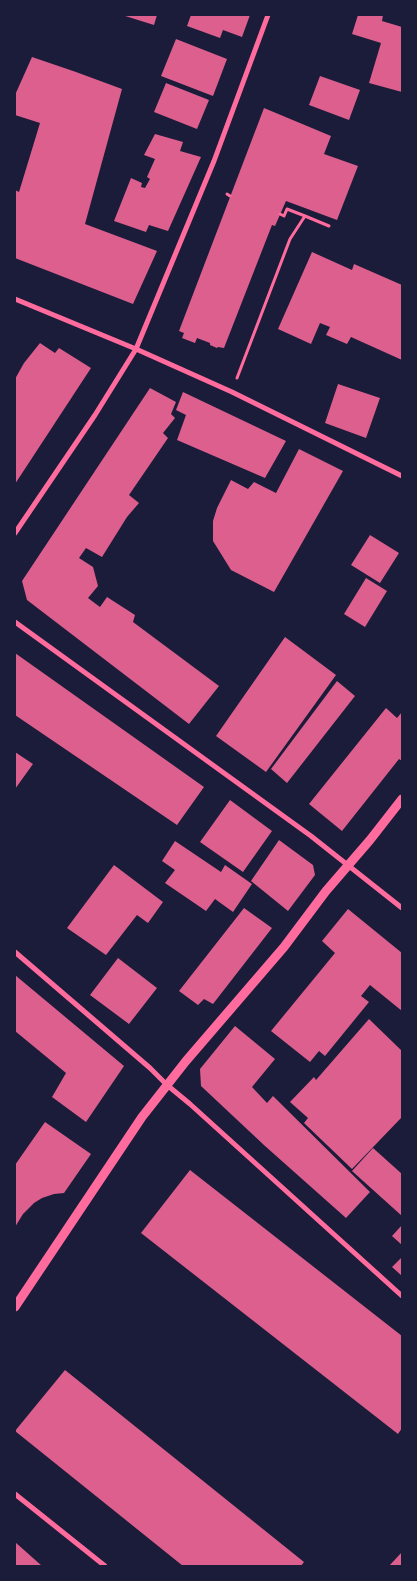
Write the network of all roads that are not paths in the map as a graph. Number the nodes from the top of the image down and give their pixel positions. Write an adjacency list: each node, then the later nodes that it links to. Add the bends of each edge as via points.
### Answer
1 (268, 15): 3 (street, via 214,161)
2 (15, 299): 3 (street)
3 (136, 350): 4 (street, via 232,392); 5 (street)
4 (402, 476)
5 (15, 533)
6 (15, 622): 8 (street)
7 (402, 799): 8 (street)
8 (348, 865): 9 (street); 11 (street, via 284,947)
9 (402, 908)
10 (15, 952): 11 (street)
11 (167, 1085): 12 (street); 13 (street, via 142,1117)
12 (402, 1296)
13 (15, 1307)
14 (15, 1494): 15 (street)
15 (105, 1566)

